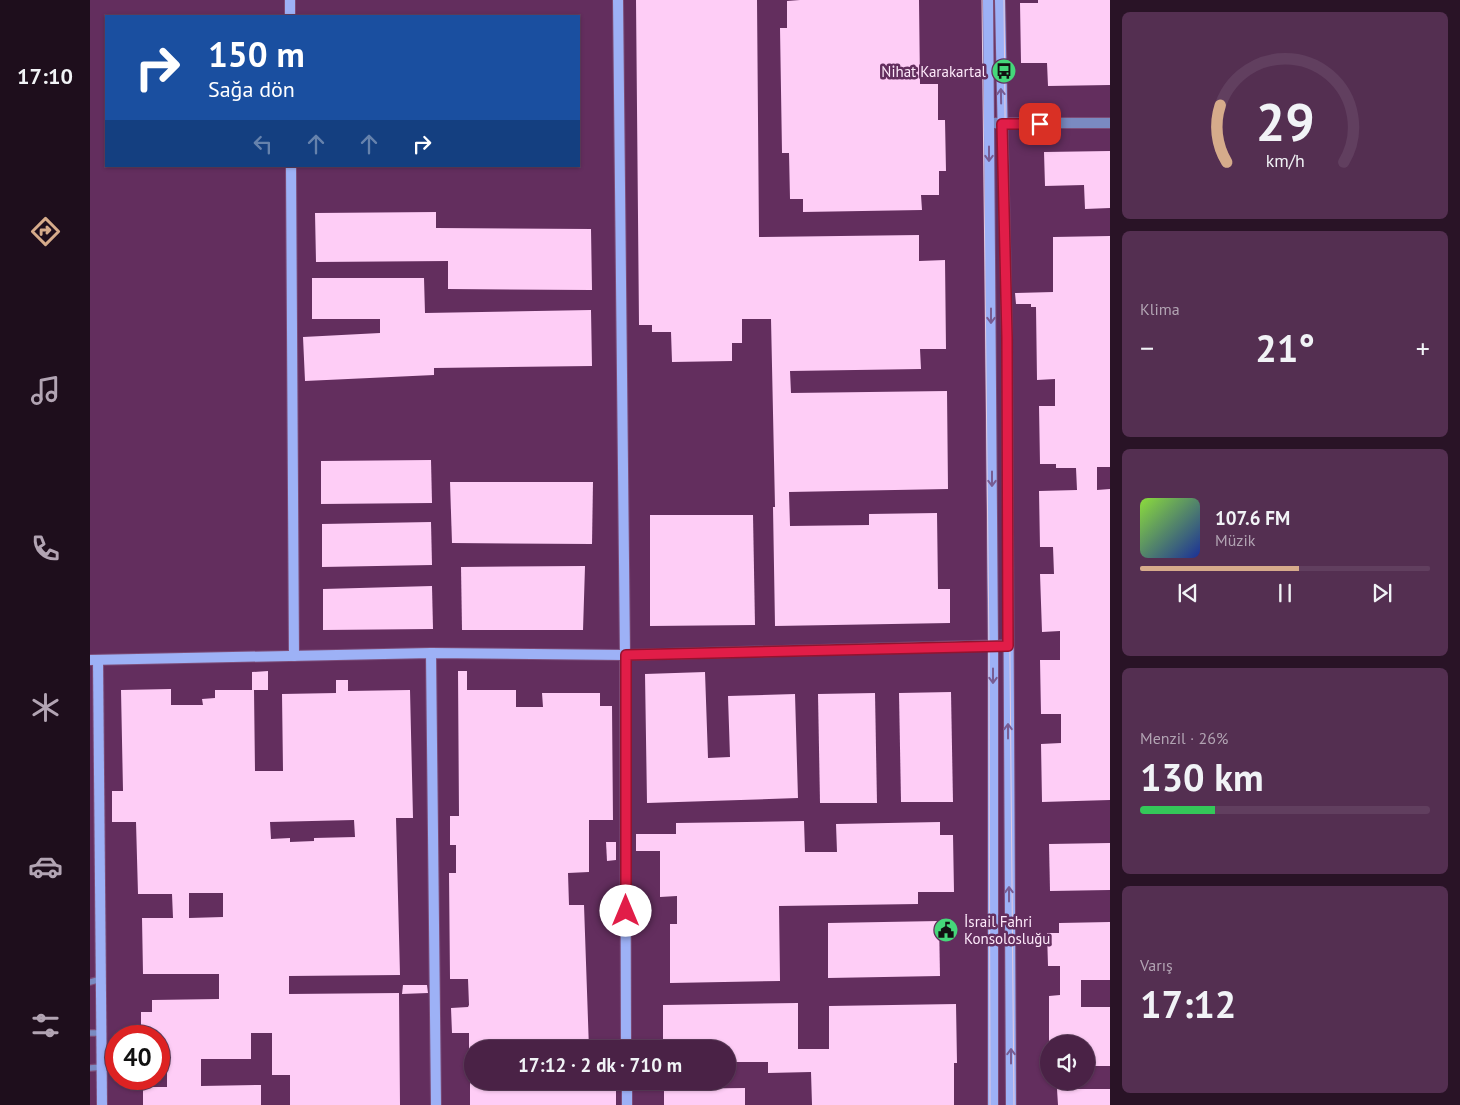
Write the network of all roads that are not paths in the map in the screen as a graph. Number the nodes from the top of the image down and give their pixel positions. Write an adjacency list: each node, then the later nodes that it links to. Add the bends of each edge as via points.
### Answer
1 (290, 0): 5 (street)
2 (618, 0): 13 (street)
3 (988, 0): 6 (street)
4 (1000, 0): 7 (street, one-way to 4)
5 (290, 15)
6 (989, 124): 7 (street); 10 (street, one-way to 10)
7 (1002, 124): 8 (street); 11 (street)
8 (1110, 124)
9 (291, 167): 14 (street)
10 (993, 646): 11 (street); 13 (street); 27 (street, one-way to 27)
11 (1008, 646): 28 (street, one-way to 11)
12 (431, 653): 13 (street); 14 (street); 25 (street)
13 (626, 655): 20 (street)
14 (294, 656): 15 (street)
15 (94, 660): 16 (street)
16 (101, 979): 17 (lane); 19 (street)
17 (90, 982)
18 (90, 1033): 19 (lane)
19 (102, 1033): 21 (street)
20 (626, 1040)
21 (102, 1067): 22 (lane); 24 (street)
22 (90, 1068)
23 (627, 1090): 26 (street)
24 (102, 1105)
25 (436, 1105)
26 (627, 1105)
27 (993, 1105)
28 (1011, 1105)

